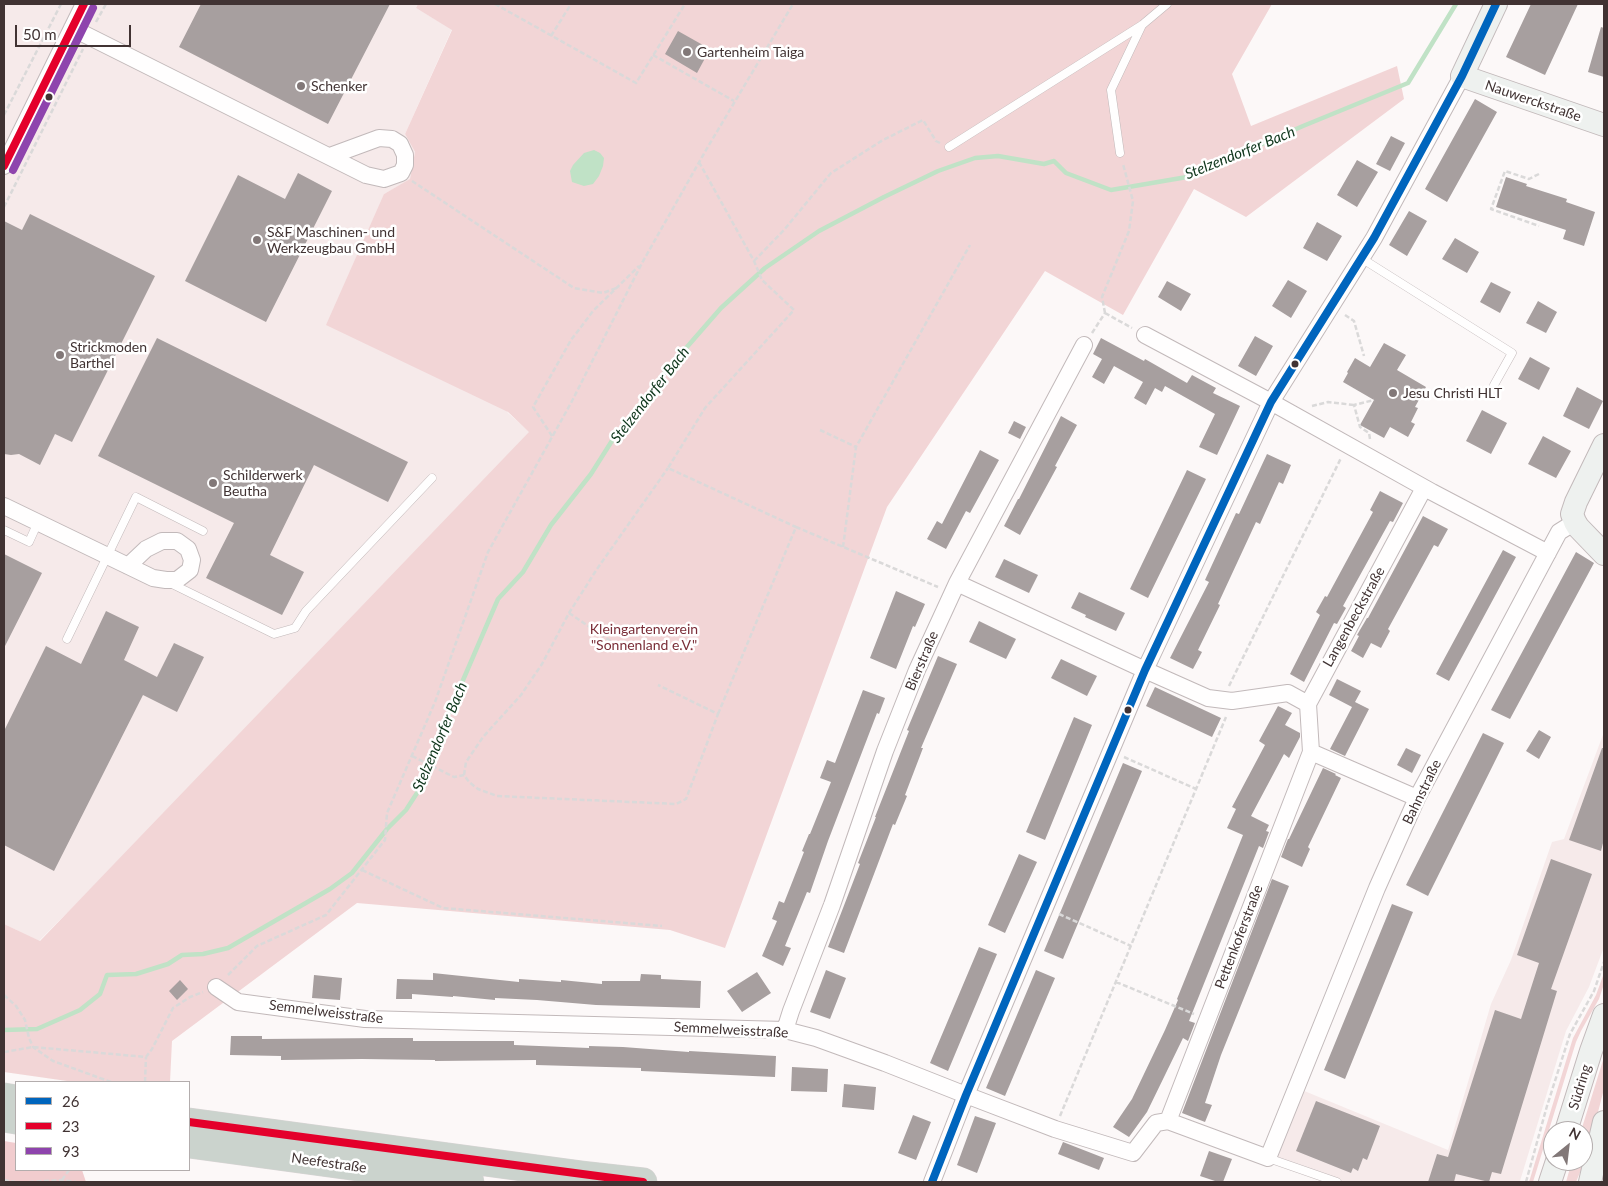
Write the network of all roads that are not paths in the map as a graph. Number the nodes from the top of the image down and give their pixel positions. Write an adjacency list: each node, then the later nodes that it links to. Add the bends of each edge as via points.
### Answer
1 (84, 4): 5 (street)
2 (1167, 4): 4 (lane)
3 (1496, 4): 6 (street)
4 (1142, 25): 8 (lane); 10 (lane, via 1111,90)
5 (72, 28): 9 (street); 11 (street)
6 (1462, 76): 7 (street, Nauwerckstraße); 13 (street)
7 (1604, 125)
8 (949, 147)
9 (8, 148): 12 (street)
10 (1120, 153)
11 (330, 156): 11 (street, via 366,175 384,179 401,173 405,165 400,144 392,139 379,138)
12 (4, 166)
13 (1361, 258): 16 (lane, via 1512,353); 17 (street)
14 (1145, 335): 17 (street)
15 (1084, 345): 31 (street, Bierstraße)
16 (1494, 385)
17 (1271, 402): 20 (street); 33 (street)
18 (1604, 445): 23 (street, via 1576,502 1572,514)
19 (432, 478): 30 (lane, via 306,611 295,628 274,634)
20 (1424, 488): 26 (street); 34 (street, Langenbeckstraße)
21 (4, 506): 22 (street)
22 (38, 522): 24 (lane, via 29,542); 28 (street)
23 (1574, 522): 26 (street, Bahnstraße, via 1559,532); 27 (street)
24 (4, 530)
25 (203, 531): 28 (lane, via 136,497)
26 (1548, 553): 36 (street, Bahnstraße)
27 (1604, 554)
28 (107, 555): 29 (street); 32 (lane)
29 (128, 566): 30 (street, via 153,578); 30 (street, via 146,549 162,541 177,541 188,550 192,560 190,570 177,580)
30 (166, 580)
31 (955, 588): 33 (street); 39 (street, Bierstraße, via 885,750 832,906)
32 (67, 638)
33 (1145, 670): 34 (street, via 1208,698 1232,701 1288,693); 40 (street)
34 (1308, 704): 35 (street)
35 (1311, 752): 36 (street); 41 (street, Pettenkoferstraße)
36 (1417, 798): 46 (street, Bahnstraße, via 1377,888)
37 (216, 987): 39 (street, Semmelweisstraße, via 238,1002 365,1019)
38 (1604, 1015): 42 (street, Südring)
39 (785, 1030): 40 (street, Semmelweisstraße, via 816,1038)
40 (966, 1095): 41 (street, Semmelweisstraße, via 1133,1153 1156,1123); 50 (street)
41 (1168, 1121): 46 (street)
42 (1569, 1121)
43 (190, 1122): 49 (highway, Neefestraße)
44 (1604, 1122): 47 (street)
45 (190, 1144): 48 (highway, Neefestraße)
46 (1268, 1158): 51 (lane)
47 (1593, 1178)
48 (470, 1182)
49 (643, 1182)
50 (932, 1182)
51 (1337, 1182)

